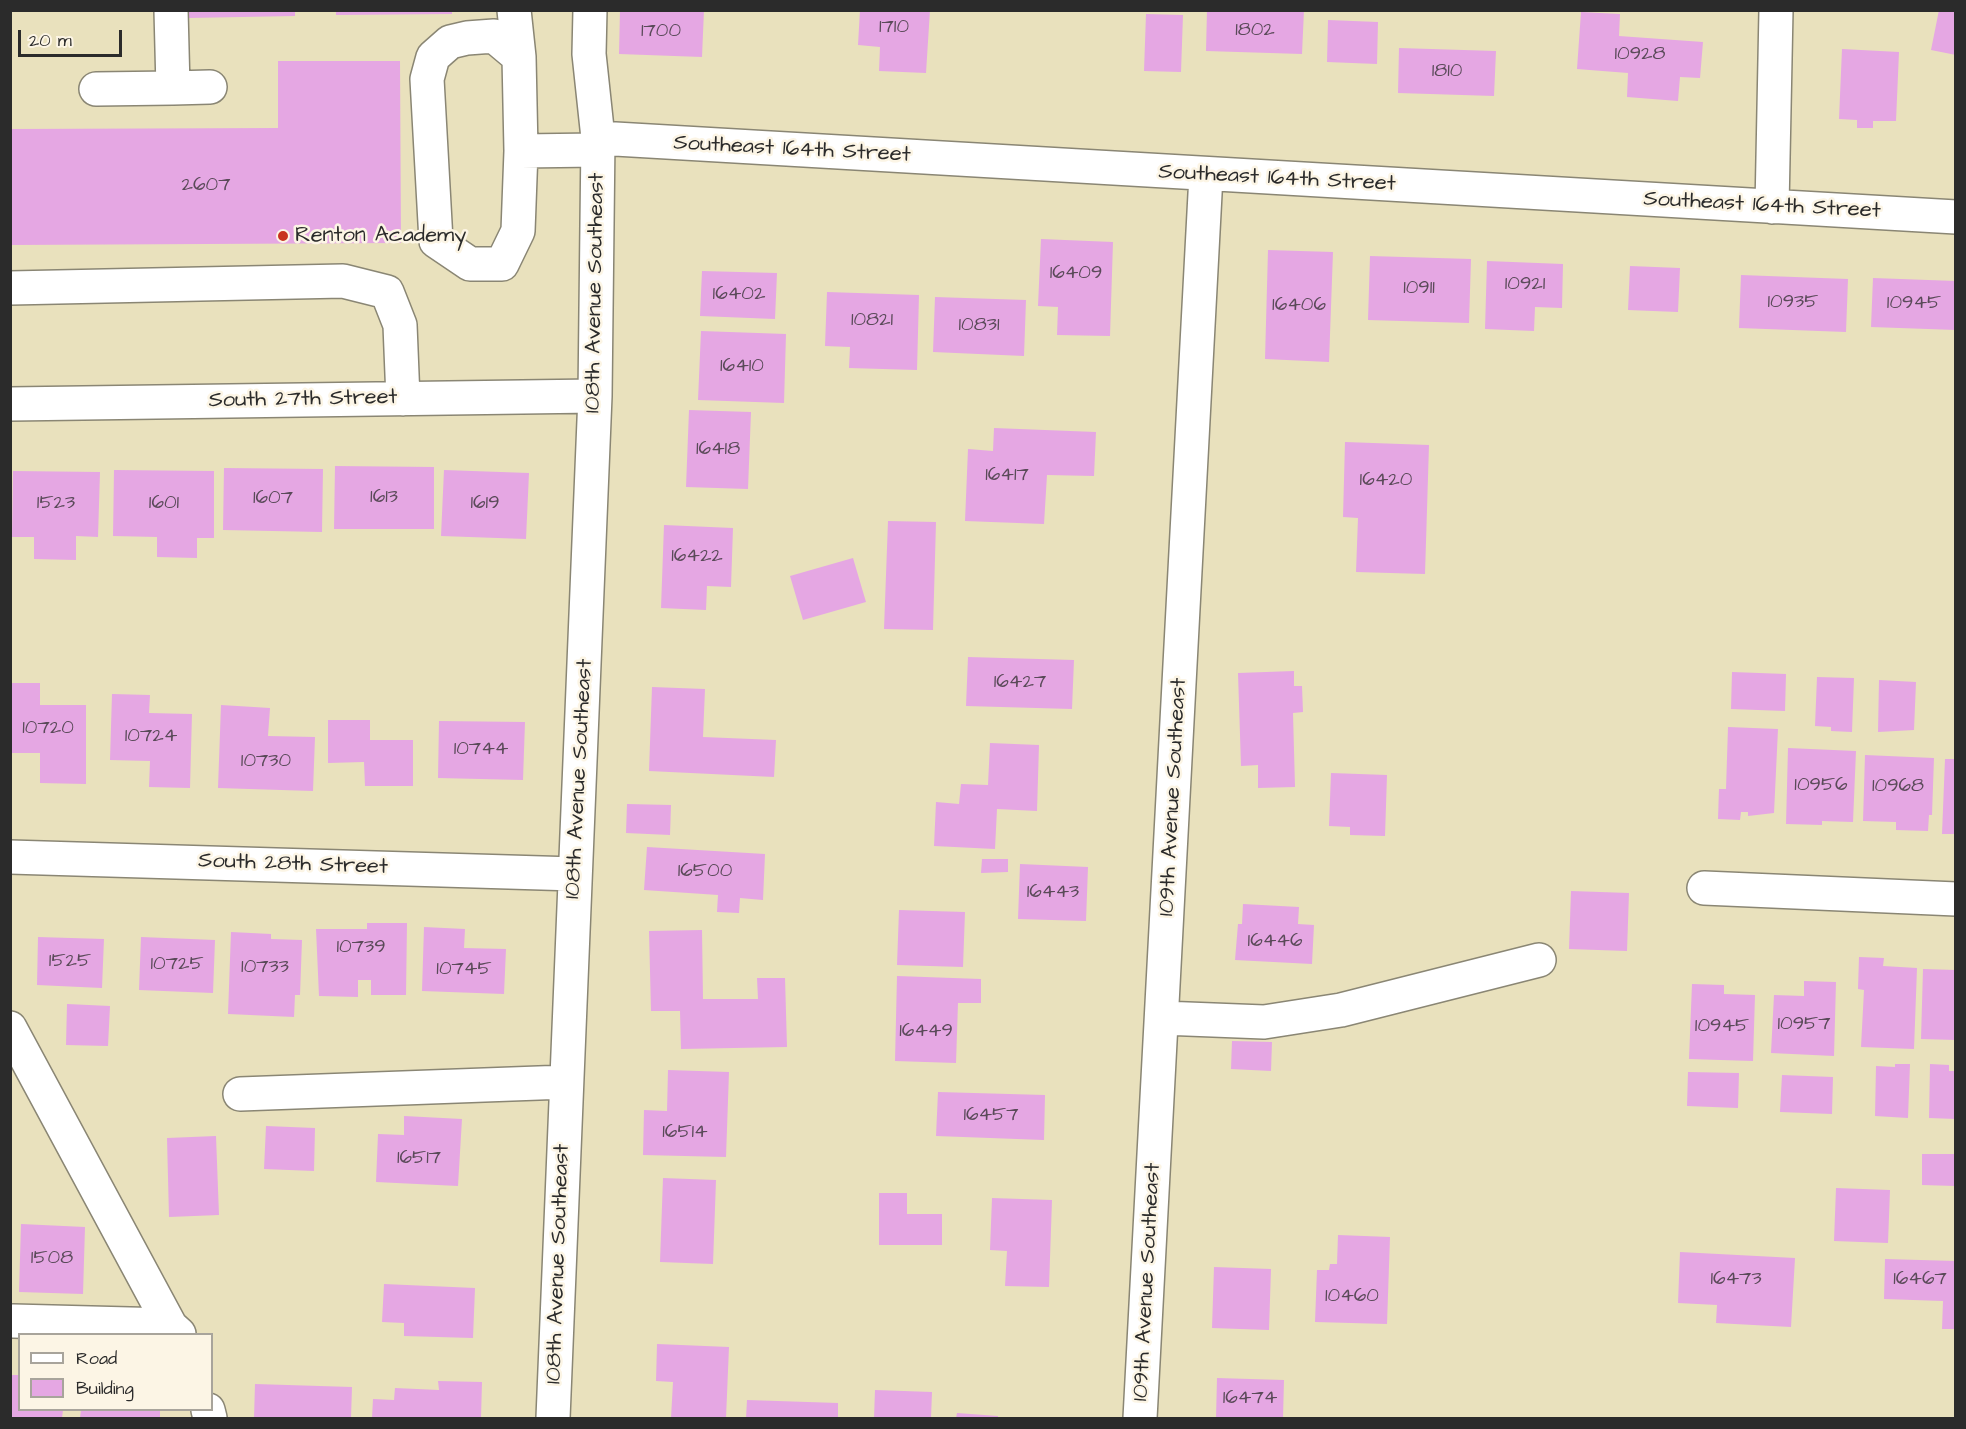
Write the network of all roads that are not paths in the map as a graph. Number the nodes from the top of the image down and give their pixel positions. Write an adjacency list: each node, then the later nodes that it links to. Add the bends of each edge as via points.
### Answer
1 (171, 10): 7 (street)
2 (514, 10): 5 (street)
3 (590, 10): 9 (street, 108th Avenue Southeast)
4 (1776, 10): 12 (street)
5 (519, 57): 10 (street); 10 (street, via 494,36 450,42 433,57 427,79 436,241 471,264 502,264 518,231)
6 (210, 87): 7 (street)
7 (173, 88): 8 (street)
8 (96, 89)
9 (598, 144): 10 (street, Southeast 164th Street); 11 (street, Southeast 164th Street); 15 (street, 108th Avenue Southeast)
10 (521, 151)
11 (1206, 174): 12 (street, Southeast 164th Street); 23 (street, 109th Avenue Southeast)
12 (1772, 207): 13 (street, Southeast 164th Street)
13 (1956, 217)
14 (10, 288): 16 (street, via 343,281 387,292 400,325)
15 (595, 396): 16 (street, South 27th Street); 19 (street, 108th Avenue Southeast)
16 (403, 399): 17 (street, South 27th Street)
17 (10, 404)
18 (10, 857): 19 (street, South 28th Street)
19 (575, 874): 25 (street, 108th Avenue Southeast)
20 (1704, 888): 21 (street)
21 (1956, 899)
22 (1539, 960): 23 (street, via 1341,1010 1264,1023)
23 (1162, 1018): 30 (street, 109th Avenue Southeast)
24 (10, 1028): 28 (street)
25 (566, 1082): 26 (street); 29 (street, 108th Avenue Southeast)
26 (240, 1094)
27 (13, 1321): 28 (street)
28 (175, 1331)
29 (553, 1419)
30 (1140, 1419)

